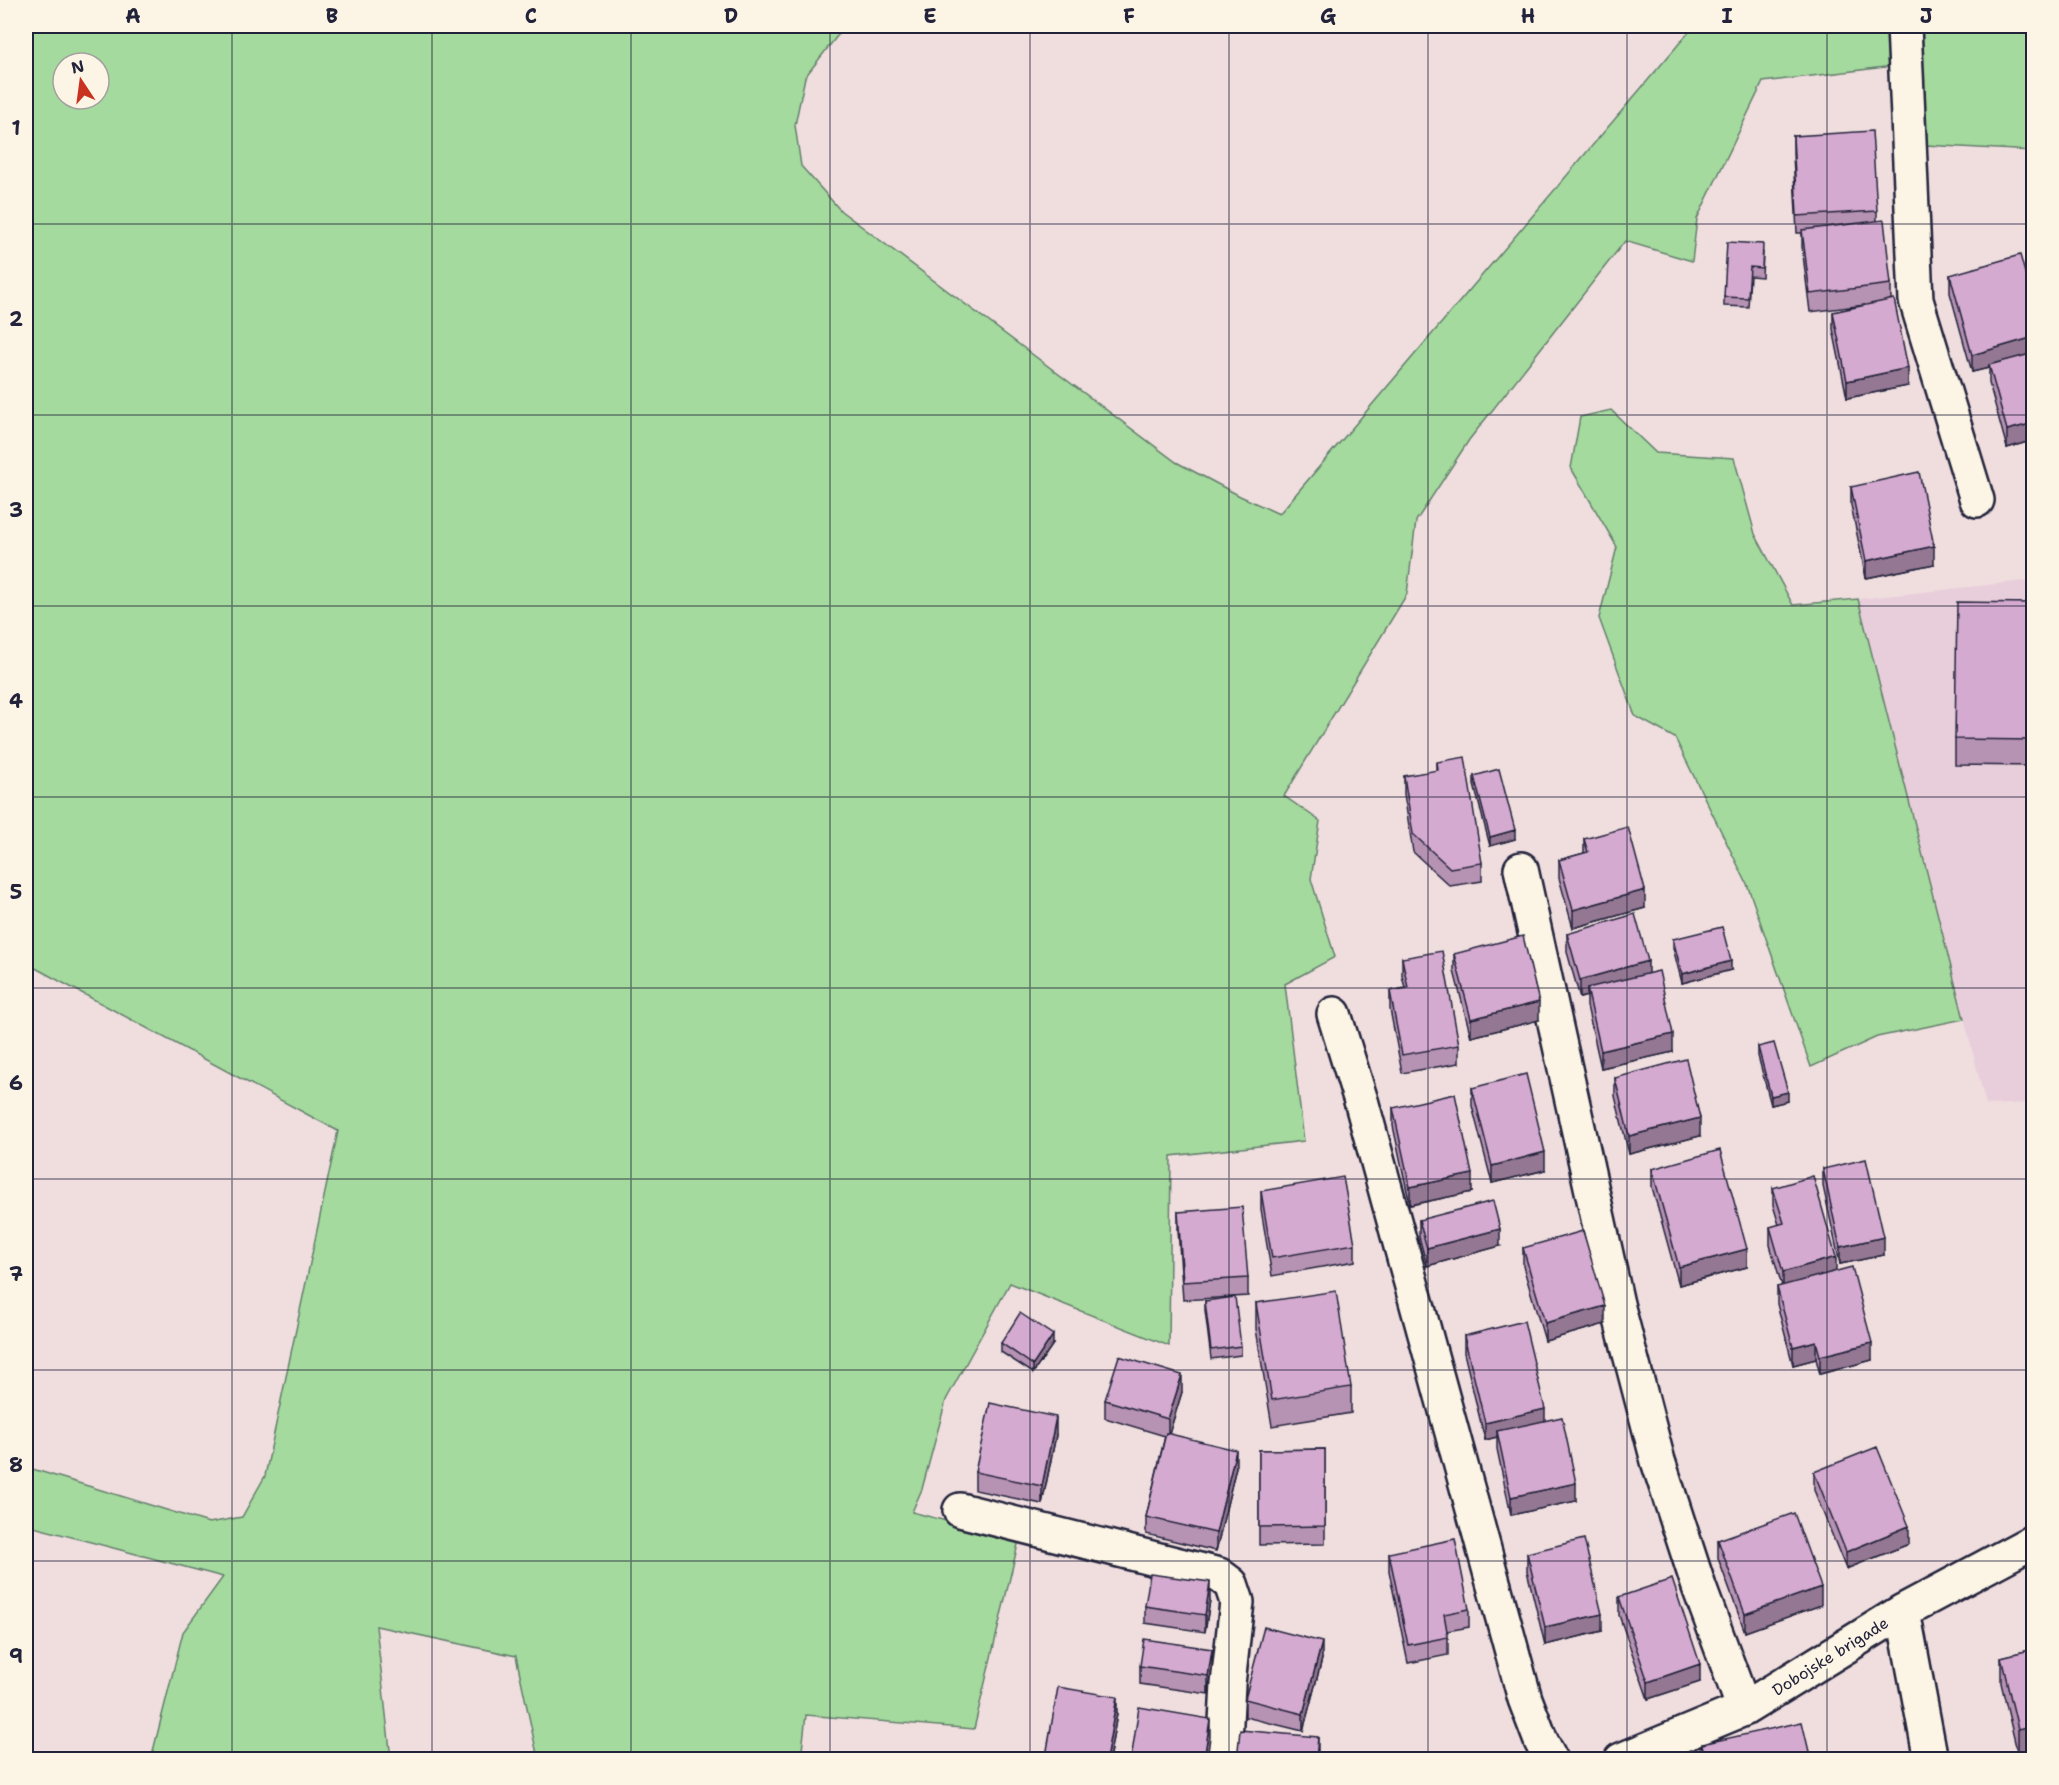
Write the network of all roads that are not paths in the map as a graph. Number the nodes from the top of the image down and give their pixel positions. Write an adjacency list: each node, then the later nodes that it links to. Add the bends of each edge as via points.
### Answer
1 (1904, 26): 2 (street, via 1916,300)
2 (1977, 500)
3 (1521, 869): 8 (street, via 1617,1304 1652,1438 1699,1587)
4 (1334, 1014): 10 (street, via 1525,1699)
5 (960, 1510): 9 (street, via 1219,1575 1231,1584 1237,1602)
6 (2034, 1541): 7 (street, Dobojske brigade)
7 (1903, 1611): 8 (street, Dobojske brigade); 12 (street)
8 (1744, 1709): 11 (street, Dobojske brigade)
9 (1224, 1760)
10 (1551, 1760)
11 (1621, 1760)
12 (1931, 1760)

